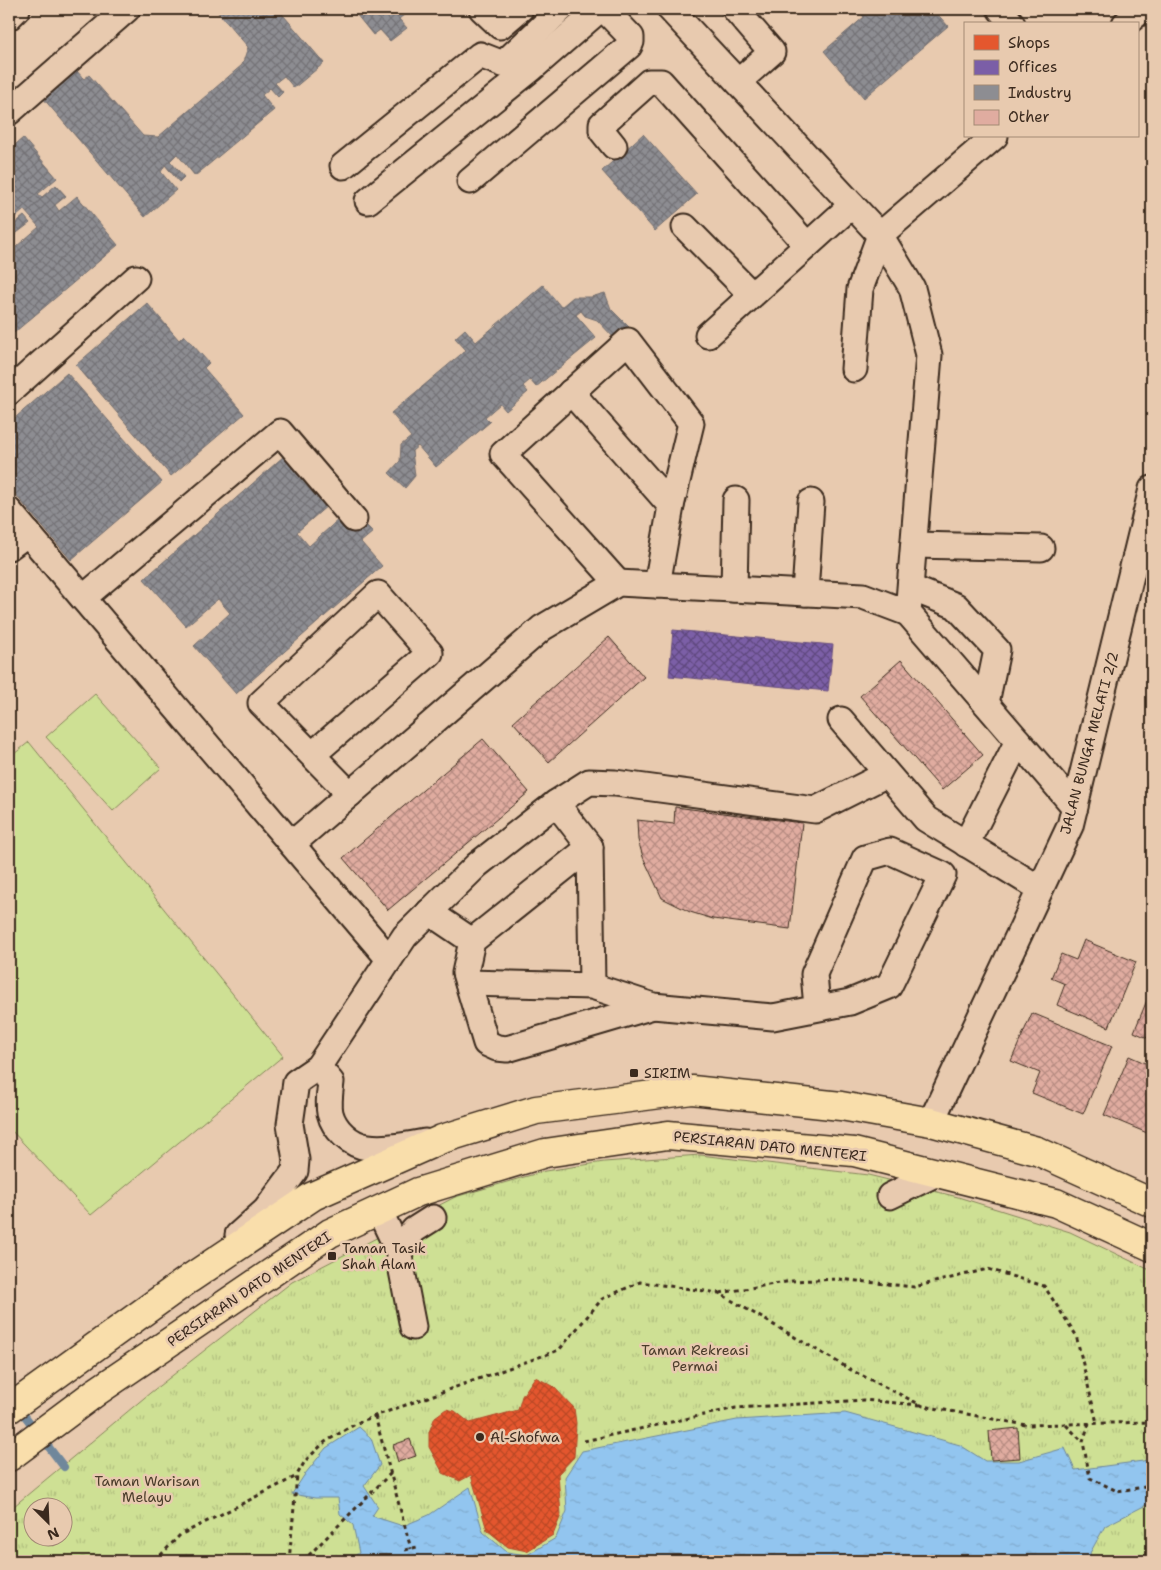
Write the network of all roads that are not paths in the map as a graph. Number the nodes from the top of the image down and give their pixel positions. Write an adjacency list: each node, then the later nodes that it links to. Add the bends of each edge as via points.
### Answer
1 (17, 9): 11 (street)
2 (127, 9): 15 (street)
3 (482, 9): 4 (street, via 500,26)
4 (520, 9)
5 (561, 9): 18 (street, via 504,64 480,55)
6 (602, 9): 19 (street, via 631,37 629,46); 20 (street)
7 (670, 9): 14 (street)
8 (735, 9): 14 (street, via 772,52)
9 (1000, 9): 12 (street)
10 (1142, 9): 13 (street)
11 (9, 17)
12 (1010, 22)
13 (1127, 22)
14 (738, 82): 21 (street)
15 (9, 112)
16 (993, 138): 23 (street)
17 (614, 146): 24 (street, via 602,131 602,124 649,82 661,82)
18 (343, 166)
19 (470, 181)
20 (368, 201)
21 (852, 205): 23 (street); 24 (street)
22 (686, 227): 26 (street)
23 (880, 235): 28 (street, via 860,288); 38 (street, via 912,288 929,355)
24 (807, 245): 26 (street)
25 (136, 278): 29 (street)
26 (752, 295): 27 (street)
27 (708, 335)
28 (854, 369)
29 (9, 392)
30 (571, 392): 34 (street); 34 (street, via 628,341 691,423); 40 (street, via 503,454)
31 (1152, 490): 53 (street, JALAN BUNGA MELATI 2/2)
32 (736, 500): 42 (street)
33 (811, 502): 43 (street)
34 (671, 506): 41 (street)
35 (9, 510): 37 (street)
36 (354, 519): 44 (street, via 280,432)
37 (18, 540): 44 (street)
38 (914, 545): 39 (street); 45 (street)
39 (1041, 548)
40 (618, 582): 41 (street); 51 (street, via 542,628)
41 (657, 585): 42 (street)
42 (734, 589): 43 (street)
43 (805, 593): 45 (street)
44 (83, 598): 54 (street)
45 (910, 601): 46 (street); 46 (street, via 956,606 997,650)
46 (986, 703): 48 (street)
47 (841, 720): 50 (street)
48 (1018, 741): 53 (street); 55 (street)
49 (312, 755): 49 (street, via 430,653 378,594 261,702); 51 (street)
50 (887, 774): 52 (street, via 815,810 590,782); 55 (street, via 926,819)
51 (350, 794): 54 (street)
52 (556, 803): 56 (street); 58 (street, via 477,866)
53 (1075, 807): 57 (street, JALAN BUNGA MELATI 2/2, via 1070,826)
54 (292, 844): 60 (street)
55 (966, 844): 57 (street)
56 (590, 847): 59 (street); 62 (street)
57 (1040, 889): 66 (street, JALAN BUNGA MELATI 2/2)
58 (429, 912): 59 (street); 60 (street, via 405,936)
59 (472, 941): 61 (street, via 465,973)
60 (389, 959): 65 (street)
61 (468, 983): 62 (street); 63 (street, via 486,1043 497,1048 507,1049)
62 (592, 986): 63 (street)
63 (653, 1006): 64 (street, via 773,1017)
64 (817, 1008): 64 (street, via 814,974 865,858 890,850 943,875 889,986 850,1002)
65 (318, 1067): 67 (street, via 331,1082 330,1111 334,1125 347,1139 367,1147); 75 (street, via 296,1082 290,1124 295,1171 266,1210)
66 (931, 1122): 67 (main road, via 841,1106 692,1090 536,1110); 70 (main road, via 1037,1151)
67 (442, 1139): 75 (main road, via 313,1196)
68 (936, 1173): 69 (street); 71 (main road, PERSIARAN DATO MENTERI, via 854,1152 668,1135 545,1153 418,1192); 73 (main road, PERSIARAN DATO MENTERI, via 1056,1203)
69 (890, 1196)
70 (1152, 1203)
71 (379, 1210): 74 (street); 78 (main road, PERSIARAN DATO MENTERI, via 330,1233 96,1392)
72 (433, 1218): 74 (street, via 414,1230)
73 (1152, 1247)
74 (398, 1250): 76 (street)
75 (189, 1279): 77 (main road)
76 (413, 1327)
77 (9, 1409)
78 (9, 1457)

